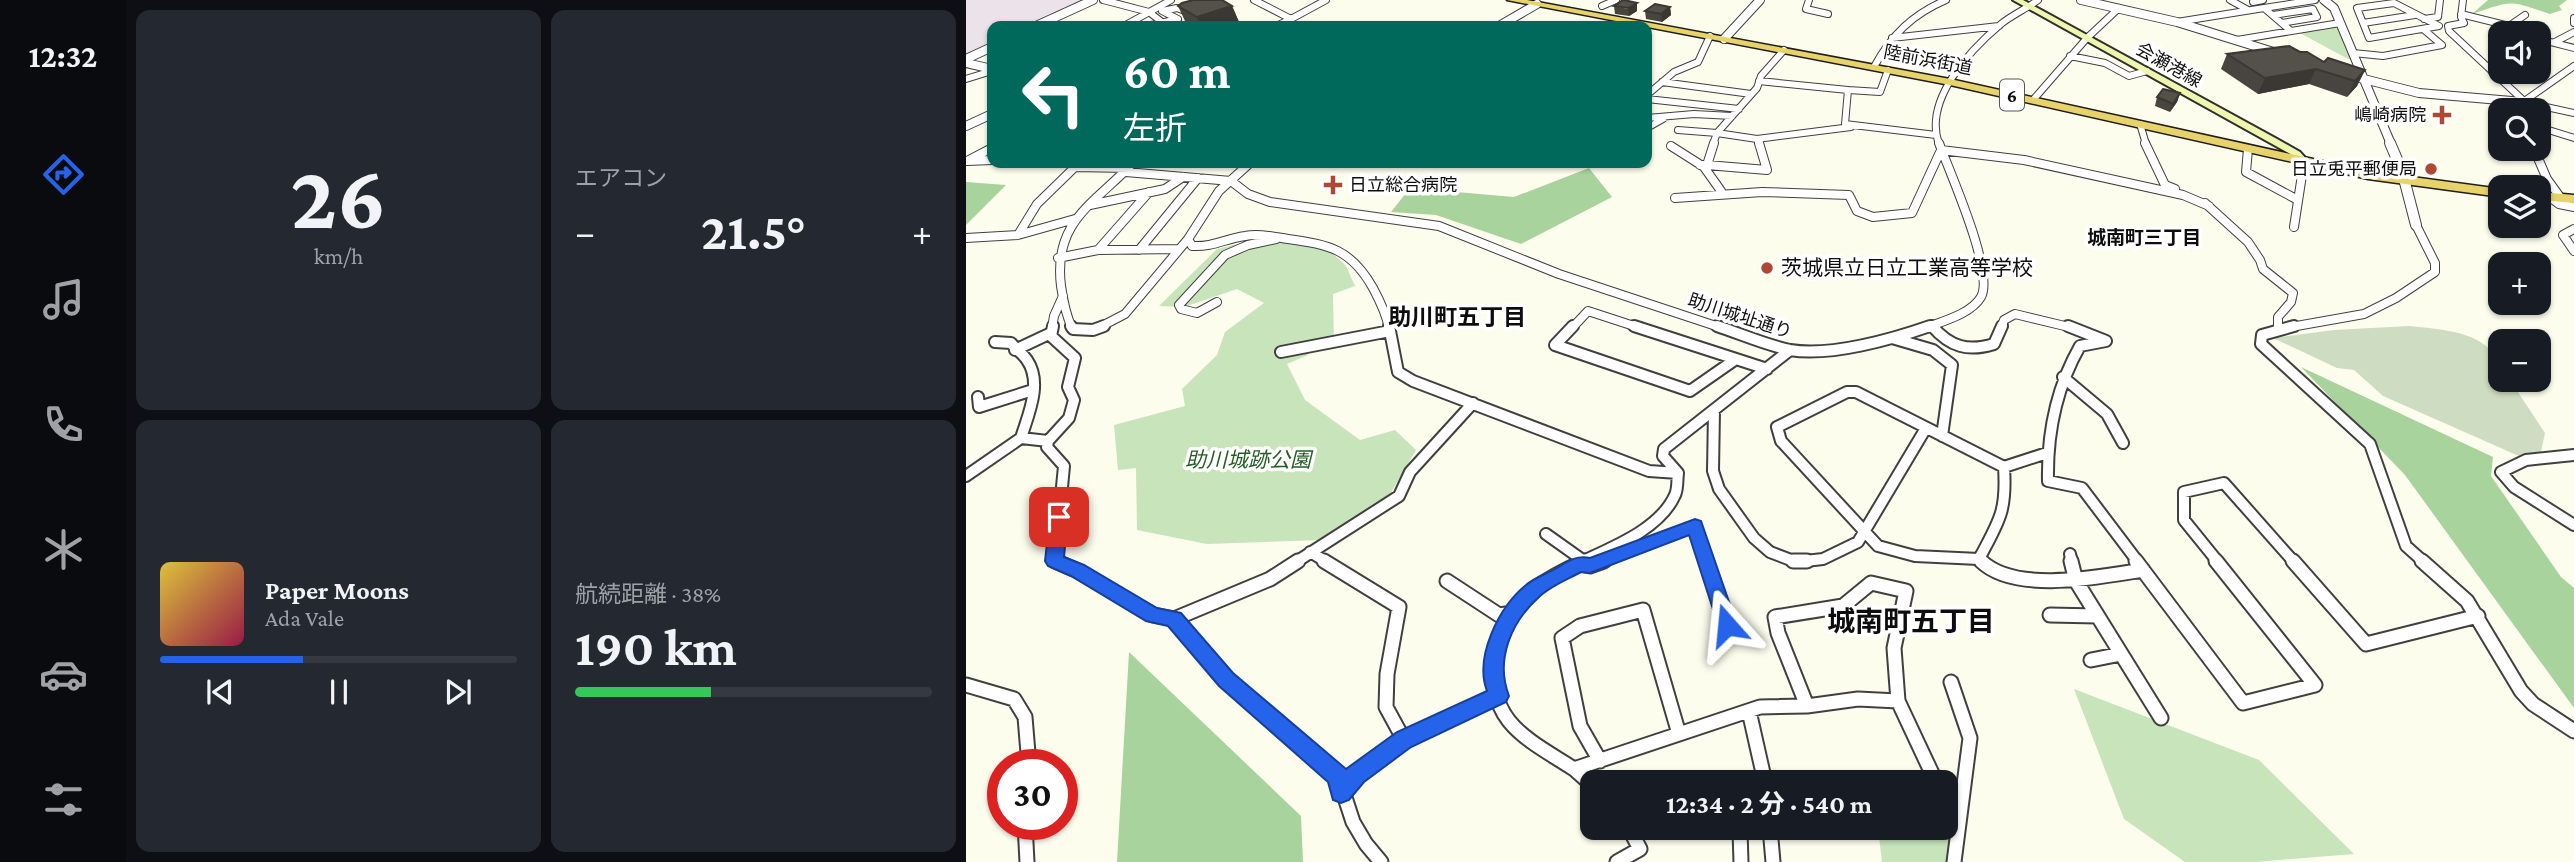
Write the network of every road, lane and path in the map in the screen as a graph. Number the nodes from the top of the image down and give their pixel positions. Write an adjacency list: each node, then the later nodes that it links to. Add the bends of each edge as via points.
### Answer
1 (1093, 0): 39 (street)
2 (1103, 0): 31 (street)
3 (1171, 0): 31 (street)
4 (1254, 0): 37 (street)
5 (1511, 0): 24 (highway, 陸前浜街道 / 6)
6 (1616, 0): 25 (street)
7 (1760, 0): 60 (street)
8 (1809, 0): 32 (street, via 1806,9)
9 (1946, 0): 58 (street, via 1903,24)
10 (2017, 0): 26 (main road, 会瀬港線)
11 (2038, 0): 26 (street, 助川城址通り)
12 (2081, 0): 27 (street)
13 (2230, 0): 30 (street)
14 (2263, 0): 22 (street)
15 (2315, 0): 28 (street)
16 (2324, 0): 48 (street, via 2334,8)
17 (2411, 0): 23 (street)
18 (2440, 0): 38 (street, via 2438,17)
19 (2463, 0): 33 (street)
20 (1311, 1): 21 (street)
21 (1323, 1): 37 (street)
22 (2252, 1): 28 (street)
23 (2392, 1): 35 (street); 49 (street, via 2357,8)
24 (1537, 4): 44 (street); 45 (highway, 陸前浜街道 / 6)
25 (1602, 6)
26 (2029, 7): 52 (street, 助川城址通り); 59 (main road, 会瀬港線)
27 (2119, 8): 46 (street); 59 (street)
28 (2264, 8): 30 (street); 34 (street)
29 (1200, 10): 42 (street, via 1163,11 1178,19)
30 (2248, 10): 46 (street)
31 (1149, 12): 40 (street); 41 (street)
32 (1828, 14)
33 (2461, 14): 36 (street, via 2509,26); 50 (street)
34 (2273, 15): 47 (street); 47 (street, via 2313,9 2317,18)
35 (2415, 15): 38 (street); 49 (street)
36 (2525, 15)
37 (1291, 19): 43 (street)
38 (2424, 19): 54 (street, via 2439,26)
39 (1048, 21)
40 (1133, 21)
41 (1162, 21)
42 (1173, 21)
43 (1287, 21)
44 (1508, 21)
45 (1629, 21)
46 (2178, 22): 61 (street)
47 (2282, 23): 55 (street)
48 (2340, 23): 55 (street); 67 (street)
49 (2363, 23): 54 (street, via 2369,38)
50 (2464, 23): 53 (street); 87 (street, via 2448,26 2449,31)
51 (1652, 25): 57 (highway, 陸前浜街道 / 6)
52 (1999, 26): 58 (street); 82 (street, 助川城址通り)
53 (2488, 28)
54 (2423, 29): 67 (street, via 2442,45 2383,56)
55 (2291, 31): 61 (street)
56 (2574, 32): 63 (street)
57 (1710, 36): 60 (highway, 陸前浜街道 / 6); 81 (street, via 1698,62)
58 (1892, 38): 72 (street)
59 (2087, 38): 68 (street); 75 (main road, 会瀬港線)
60 (1724, 39): 66 (highway, 陸前浜街道 / 6)
61 (2237, 40): 69 (street)
62 (2551, 41): 63 (street)
63 (2555, 42): 64 (street)
64 (2574, 48)
65 (987, 50): 70 (street)
66 (1784, 50): 72 (highway, 陸前浜街道 / 6); 80 (street)
67 (2353, 53): 79 (street)
68 (2070, 56): 75 (street, via 2105,63 2129,76); 89 (street)
69 (2288, 56)
70 (966, 61): 73 (street)
71 (2574, 66): 88 (street)
72 (1874, 67): 74 (highway, 陸前浜街道 / 6)
73 (987, 68)
74 (1888, 70): 82 (highway, 陸前浜街道 / 6); 83 (street, via 1880,92)
75 (2147, 71): 108 (main road, 会瀬港線)
76 (987, 72): 78 (street)
77 (2339, 72): 79 (street)
78 (966, 79)
79 (2365, 80): 90 (street, via 2419,93); 124 (street)
80 (1759, 81): 83 (street); 85 (street)
81 (1662, 82): 84 (street); 85 (street)
82 (1950, 82): 89 (highway, 陸前浜街道 / 6); 105 (street, 助川城址通り, via 1936,112)
83 (1848, 90): 101 (street, via 1845,124)
84 (1652, 92)
85 (1751, 94): 91 (street)
86 (1652, 98): 91 (street)
87 (2518, 98)
88 (2532, 98)
89 (2033, 100): 98 (highway, 陸前浜街道 / 6)
90 (2488, 100)
91 (1739, 109): 95 (street)
92 (2551, 109): 93 (street)
93 (2574, 113)
94 (987, 116): 100 (street)
95 (1732, 117): 97 (street, via 1694,114); 104 (street)
96 (1652, 118): 97 (street)
97 (1663, 119): 99 (street)
98 (2140, 124): 110 (highway, 陸前浜街道 / 6); 132 (street, via 2165,185)
99 (1652, 125)
100 (966, 126)
101 (1852, 127): 105 (street); 107 (street)
102 (1678, 130): 104 (street)
103 (2551, 131): 106 (street)
104 (1717, 133): 107 (street); 117 (street)
105 (1936, 135): 112 (street, 助川城址通り)
106 (2574, 138)
107 (1757, 139): 117 (street, via 1767,170)
108 (2274, 141): 113 (highway, via 2276,150); 116 (main road, 会瀬港線)
109 (1671, 146): 117 (street)
110 (2248, 149): 113 (highway, 陸前浜街道 / 6); 130 (street, via 2246,172)
111 (987, 150): 114 (street, via 967,160)
112 (1941, 150): 125 (street, via 1912,213 1873,217 1857,211 1849,195); 132 (street, via 2024,160 2183,195); 149 (street, 助川城址通り, via 1986,280 1975,305)
113 (2264, 153): 116 (highway, 陸前浜街道 / 6)
114 (987, 160)
115 (2539, 161): 128 (street)
116 (2304, 162): 124 (highway, 陸前浜街道 / 6); 130 (street)
117 (1703, 165): 125 (street)
118 (1074, 168): 138 (street, via 1037,204)
119 (1129, 168): 121 (street); 131 (street)
120 (1245, 168): 123 (street)
121 (1183, 177): 122 (street); 126 (street, via 1165,189)
122 (1198, 178): 123 (street); 143 (street)
123 (1231, 181): 141 (street); 156 (street, 助川城址通り, via 1270,202 1438,226 1559,274)
124 (2405, 182): 127 (highway, 陸前浜街道 / 6); 135 (street)
125 (1721, 191): 129 (street)
126 (1149, 192): 131 (street); 142 (street)
127 (2488, 192)
128 (2556, 197): 133 (street, via 2558,204)
129 (1675, 198)
130 (2296, 199): 136 (street)
131 (1089, 205): 134 (street)
132 (2209, 206): 150 (street, via 2251,245 2263,269 2293,293 2278,317)
133 (2574, 207)
134 (1075, 219): 138 (street); 146 (street)
135 (2416, 225): 150 (street, via 2435,272 2390,303 2355,316)
136 (2294, 228)
137 (2574, 229): 145 (street, via 2563,235)
138 (1018, 235): 140 (street)
139 (1278, 237): 141 (street, via 1251,235 1203,248 1192,246); 148 (street, via 1226,255 1180,305 1197,313); 151 (street, via 1322,244 1355,261 1386,313)
140 (966, 238)
141 (1188, 239): 144 (street)
142 (1098, 250): 143 (street); 146 (street)
143 (1139, 250): 144 (street)
144 (1178, 250): 147 (street, via 1128,312 1112,323 1091,330 1073,329)
145 (2574, 251)
146 (1058, 258): 147 (street)
147 (1063, 296): 152 (street)
148 (1217, 302)
149 (1932, 326): 153 (street, 助川城址通り); 160 (street, via 1961,349 1994,344 2004,320 2015,314 2066,325 2106,341 2080,346)
150 (2278, 327): 188 (street, via 2262,335 2261,344 2371,444 2406,546 2445,579)
151 (1390, 331): 157 (street); 163 (street, via 1398,372)
152 (1051, 333): 155 (street); 168 (street, via 1074,358 1068,387 1074,400 1069,418)
153 (1890, 337): 156 (street, 助川城址通り, via 1819,352); 166 (street, via 1919,344 1952,365)
154 (995, 342): 155 (street, via 1011,343)
155 (1015, 349): 161 (street, via 1034,372)
156 (1790, 350): 159 (street)
157 (1281, 352)
158 (1736, 359): 158 (street, via 1588,311 1555,345 1690,391); 159 (street)
159 (1767, 369): 164 (street)
160 (2063, 377): 169 (street, via 2119,427); 170 (street)
161 (1033, 390): 162 (street, via 979,407); 167 (street)
162 (978, 397)
163 (1473, 403): 173 (street, via 1649,471); 178 (street, via 1410,472 1399,496)
164 (1714, 411): 173 (street, via 1662,452); 176 (street, via 1713,471 1719,489 1754,538 1770,552 1809,562 1852,547)
165 (1926, 428): 166 (street); 176 (street); 176 (street, via 1856,392 1777,427 1780,441)
166 (1942, 436): 172 (street)
167 (1021, 438): 168 (street); 174 (street)
168 (1048, 441): 189 (street, via 1047,447 1063,466 1055,561 1153,615)
169 (2123, 443)
170 (2047, 453): 172 (street); 182 (street, via 2048,481 2082,488)
171 (2574, 455): 175 (street, via 2523,462 2501,472 2514,487)
172 (2004, 467): 180 (street, via 2006,499)
173 (1678, 473): 181 (street, via 1675,499 1658,519)
174 (966, 476)
175 (2574, 525)
176 (1864, 533): 180 (street, via 1897,554)
177 (1546, 534): 181 (street)
178 (1310, 552): 189 (street, via 1270,579); 202 (street, via 1399,607 1386,707)
179 (2070, 555): 184 (street)
180 (1979, 559): 184 (street, via 1984,569 1996,575)
181 (1581, 562): 185 (street, via 1533,590); 190 (street, via 1590,566 1695,526)
182 (2143, 570): 184 (street); 188 (street, via 2244,704 2315,685 2183,520 2184,492 2224,484 2366,644)
183 (1447, 580): 185 (street, via 1499,615)
184 (2076, 581): 187 (street)
185 (1513, 613): 195 (street, via 1494,654 1493,680)
186 (2050, 615): 187 (street)
187 (2097, 616): 191 (street)
188 (2478, 616): 200 (street, via 2521,691)
189 (1174, 619): 209 (street, via 1226,680 1338,776)
190 (1727, 625)
191 (2121, 654): 192 (street); 199 (street)
192 (2091, 660)
193 (1951, 682): 219 (street, via 1970,738)
194 (966, 685): 203 (street, via 1014,699 1025,717)
195 (1499, 696): 202 (street); 205 (street, via 1509,721)
196 (1898, 701): 197 (street, via 1858,699); 197 (street, via 1894,648 1906,591 1871,583 1843,606 1775,617); 207 (street)
197 (1807, 706): 198 (street)
198 (1749, 711): 201 (street); 206 (street)
199 (2161, 718)
200 (2574, 732)
201 (1679, 734): 204 (street); 204 (street, via 1643,610 1580,626 1562,638 1580,726)
202 (1404, 740): 209 (street, via 1356,774)
203 (1028, 749)
204 (1600, 761): 205 (street)
205 (1574, 769): 208 (street)
206 (1763, 770)
207 (1930, 770)
208 (1580, 774)
209 (1341, 792): 215 (street, via 1367,849)
210 (1026, 840): 214 (street)
211 (1635, 840): 216 (street, via 1640,849)
212 (1740, 840): 217 (street)
213 (1770, 840): 218 (street)
214 (1027, 862)
215 (1381, 862)
216 (1617, 862)
217 (1741, 862)
218 (1773, 862)
219 (1954, 862)

